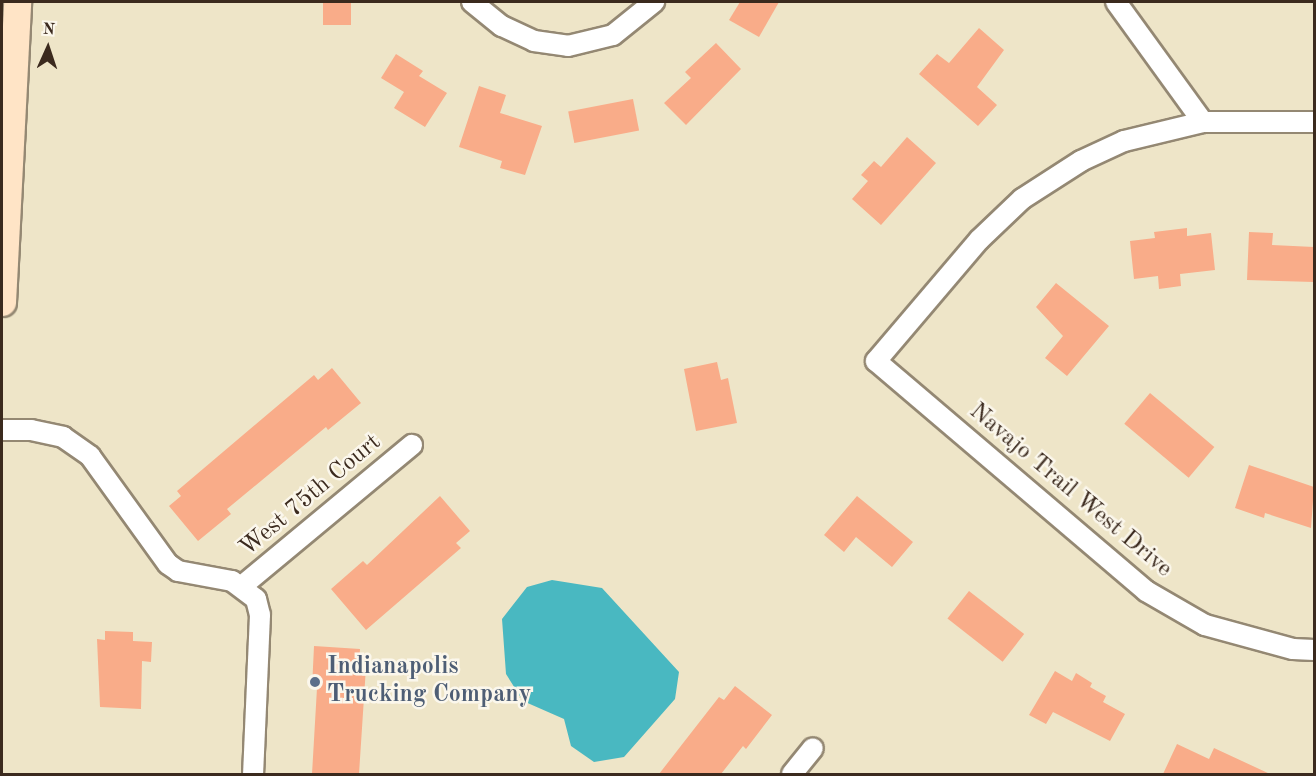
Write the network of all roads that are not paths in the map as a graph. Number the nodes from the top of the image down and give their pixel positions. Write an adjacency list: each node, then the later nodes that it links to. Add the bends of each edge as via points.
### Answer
1 (17, 2): 7 (main road)
2 (472, 2): 3 (street, via 502,26 534,41 568,46 613,35)
3 (654, 2)
4 (1116, 2): 5 (street)
5 (1203, 122): 6 (street); 11 (street, Navajo Trail West Drive, via 1124,141 1081,160 1022,200 979,240 876,362 1146,591 1205,625 1238,636)
6 (1314, 122)
7 (2, 302)
8 (2, 430): 10 (street, West 75th Court, via 31,430 63,437 90,456 168,564 178,571)
9 (412, 445): 10 (street, West 75th Court)
10 (242, 586): 13 (street, West 75th Court, via 256,599 260,615)
11 (1314, 650)
12 (813, 748): 14 (street)
13 (253, 774)
14 (792, 774)

